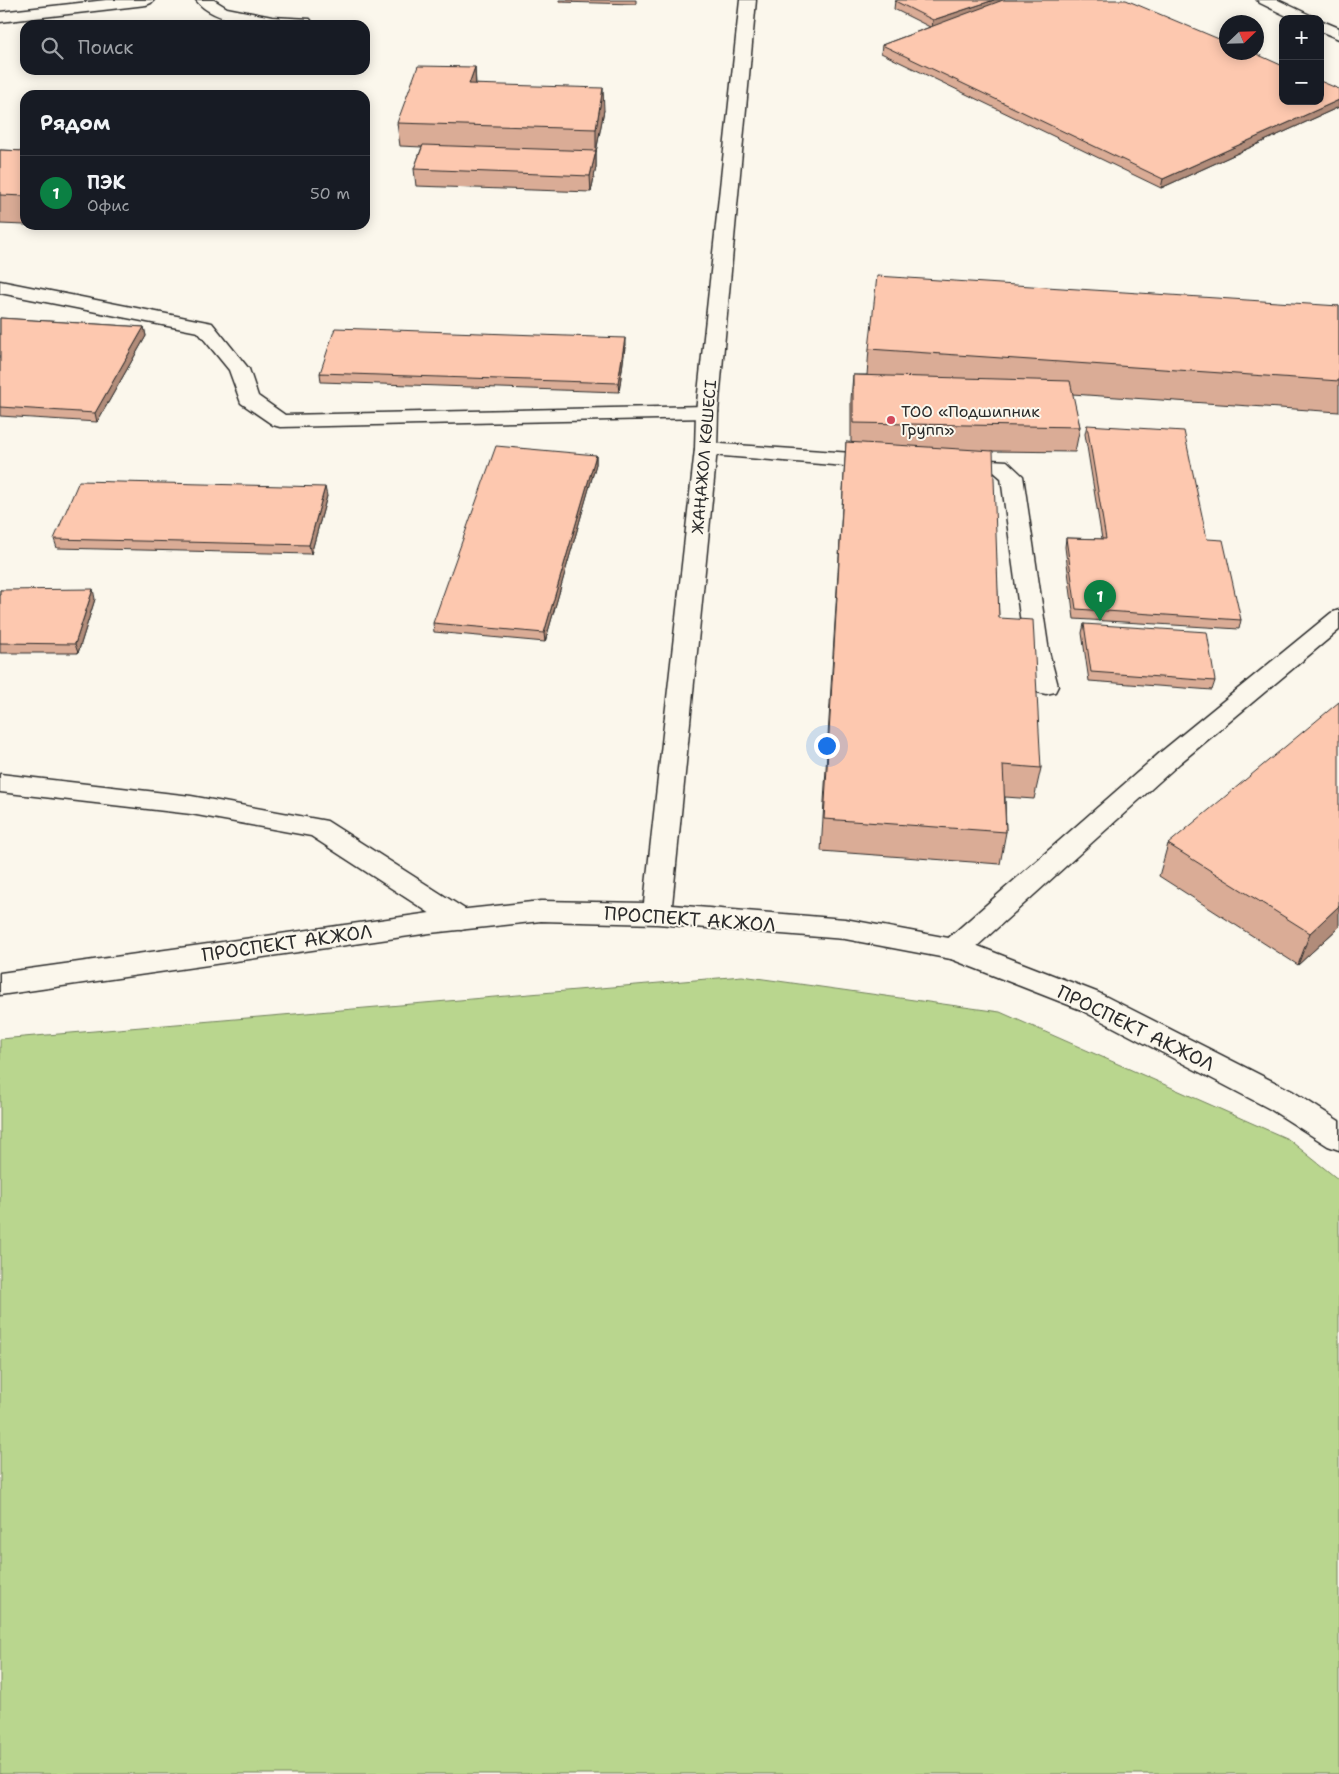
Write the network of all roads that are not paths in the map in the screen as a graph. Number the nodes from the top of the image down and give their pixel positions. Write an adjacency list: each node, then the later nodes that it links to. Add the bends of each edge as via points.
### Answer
1 (146, 0): 6 (main road)
2 (204, 0): 7 (main road, via 222,12)
3 (748, 0): 11 (main road, ЖАҢАЖОЛ КӨШЕСІ)
4 (1265, 0): 5 (main road)
5 (1297, 15)
6 (0, 17)
7 (262, 20)
8 (1324, 27): 9 (main road)
9 (1339, 34)
10 (0, 287): 11 (main road, via 205,327 239,370 248,399 280,422)
11 (707, 412): 12 (main road, ЖАҢАЖОЛ КӨШЕСІ)
12 (706, 449): 13 (main road); 18 (main road, ЖАҢАЖОЛ КӨШЕСІ)
13 (899, 462)
14 (939, 464): 16 (main road, via 999,466 1012,476 1037,652)
15 (1339, 618): 20 (main road, via 1171,757)
16 (1046, 686)
17 (0, 783): 19 (main road, via 191,805 318,828)
18 (657, 914): 19 (main road, ПРОСПЕКТ АКЖОЛ, via 541,911); 20 (main road, ПРОСПЕКТ АКЖОЛ, via 845,930)
19 (461, 920): 21 (main road, ПРОСПЕКТ АКЖОЛ)
20 (955, 949): 22 (main road, ПРОСПЕКТ АКЖОЛ, via 1089,1001 1281,1100)
21 (0, 984)
22 (1339, 1137)

